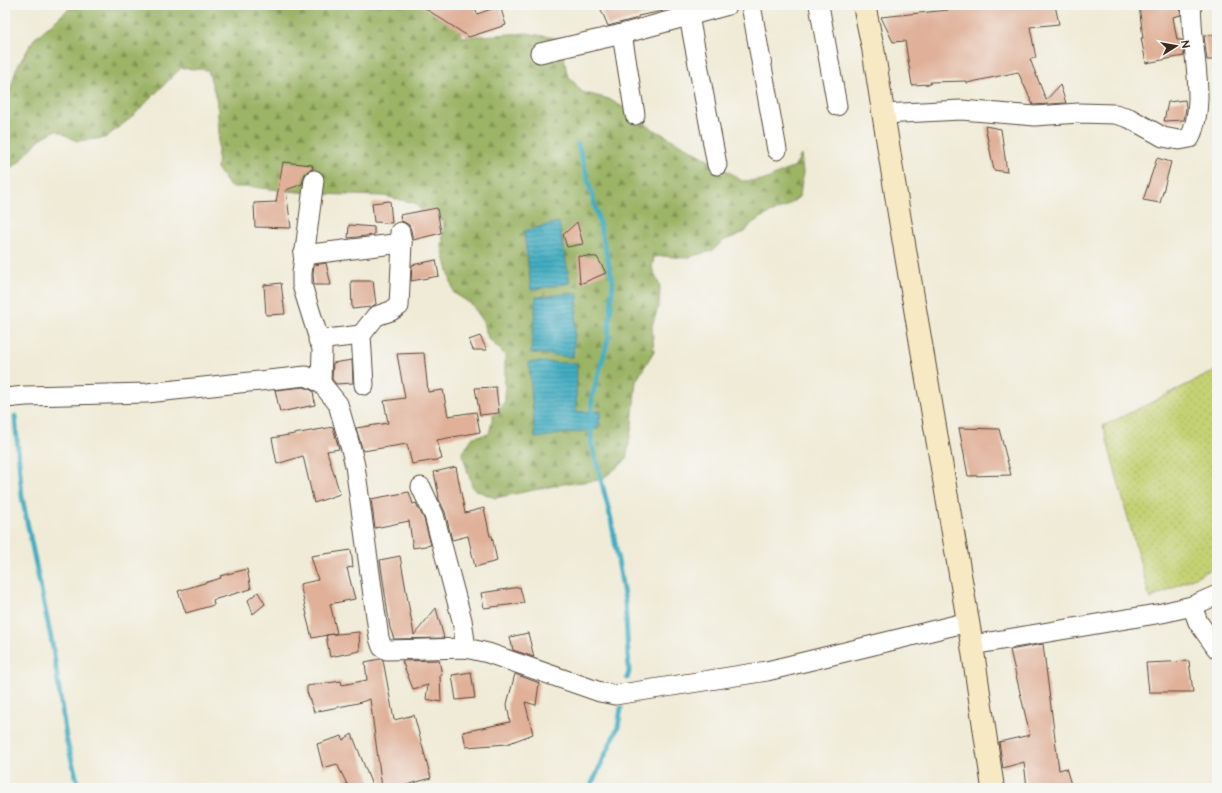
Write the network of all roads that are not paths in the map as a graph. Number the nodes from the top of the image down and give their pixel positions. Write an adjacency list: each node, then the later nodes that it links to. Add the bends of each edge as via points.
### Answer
1 (728, 5): 6 (street)
2 (751, 5): 12 (street)
3 (819, 5): 9 (street)
4 (864, 5): 10 (street)
5 (1191, 5): 10 (street, via 1198,102 1190,138 1179,140 1163,137 1129,118 1115,114 1035,116 961,110)
6 (689, 16): 7 (street); 13 (street)
7 (622, 34): 8 (street); 11 (street)
8 (540, 53)
9 (837, 106)
10 (883, 114): 24 (street)
11 (635, 115)
12 (777, 150)
13 (717, 165)
14 (314, 180): 15 (street)
15 (303, 255): 16 (street, via 401,238 399,306 391,312 376,316); 17 (street, via 302,285)
16 (361, 335): 17 (street); 19 (street)
17 (318, 340): 18 (street, via 322,349)
18 (321, 383): 20 (street, via 306,376 147,393); 26 (street, via 338,404 352,449 382,647 387,650)
19 (364, 385)
20 (5, 398)
21 (421, 487): 26 (street, via 434,515 462,620)
22 (1217, 595): 23 (street)
23 (1192, 606): 25 (street); 27 (street, via 1198,622)
24 (968, 622): 25 (street); 26 (street, via 765,671 615,695)
25 (972, 645): 28 (street)
26 (466, 648)
27 (1217, 649)
28 (993, 788)

